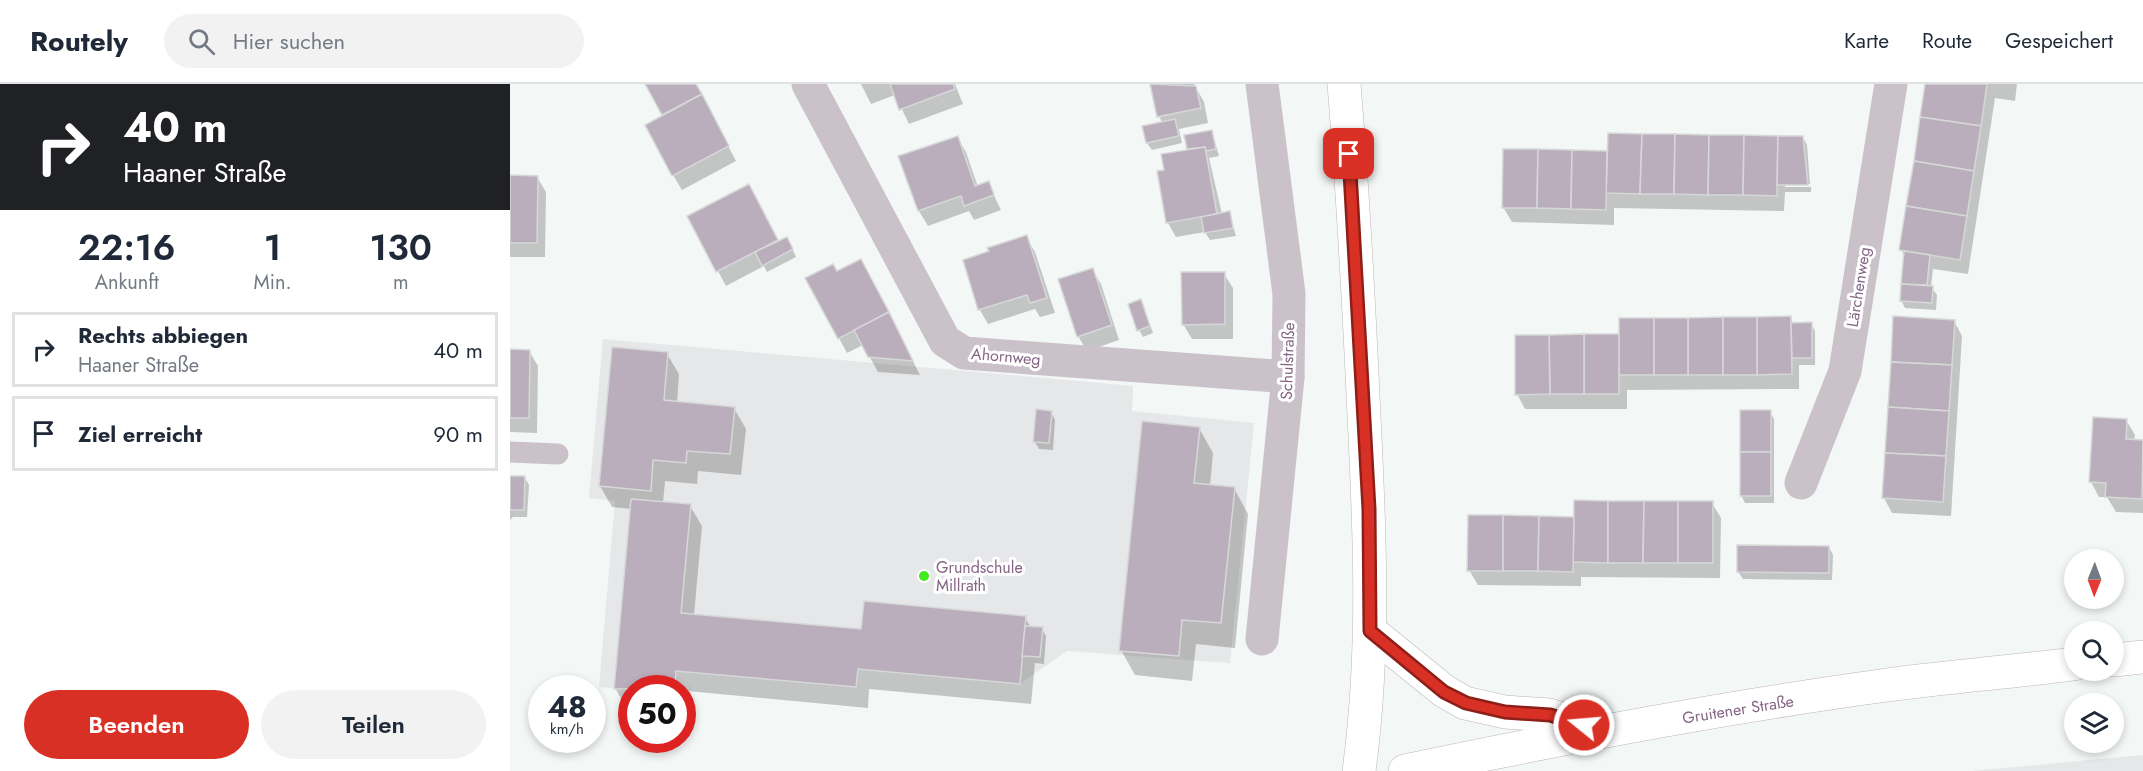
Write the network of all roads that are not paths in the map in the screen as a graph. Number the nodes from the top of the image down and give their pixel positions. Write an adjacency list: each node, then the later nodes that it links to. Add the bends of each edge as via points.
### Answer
1 (808, 84): 5 (street, Ahornweg, via 945,341 964,353)
2 (1262, 84): 5 (street, Schulstraße, via 1288,294)
3 (1344, 84): 9 (main road, via 1369,509)
4 (1891, 84): 8 (street, Lärchenweg, via 1845,371)
5 (1288, 377): 10 (street, Schulstraße)
6 (510, 452): 7 (lane)
7 (558, 454)
8 (1801, 483)
9 (1370, 631): 14 (main road, via 1444,692 1466,703 1505,712 1550,715); 15 (main road, via 1368,706)
10 (1262, 639)
11 (2143, 658): 12 (main road)
12 (2124, 659)
13 (2064, 665): 14 (main road, Gruitener Straße, via 1881,686)
14 (1601, 731): 16 (main road, Gruitener Straße)
15 (1359, 771)
16 (1405, 771)

